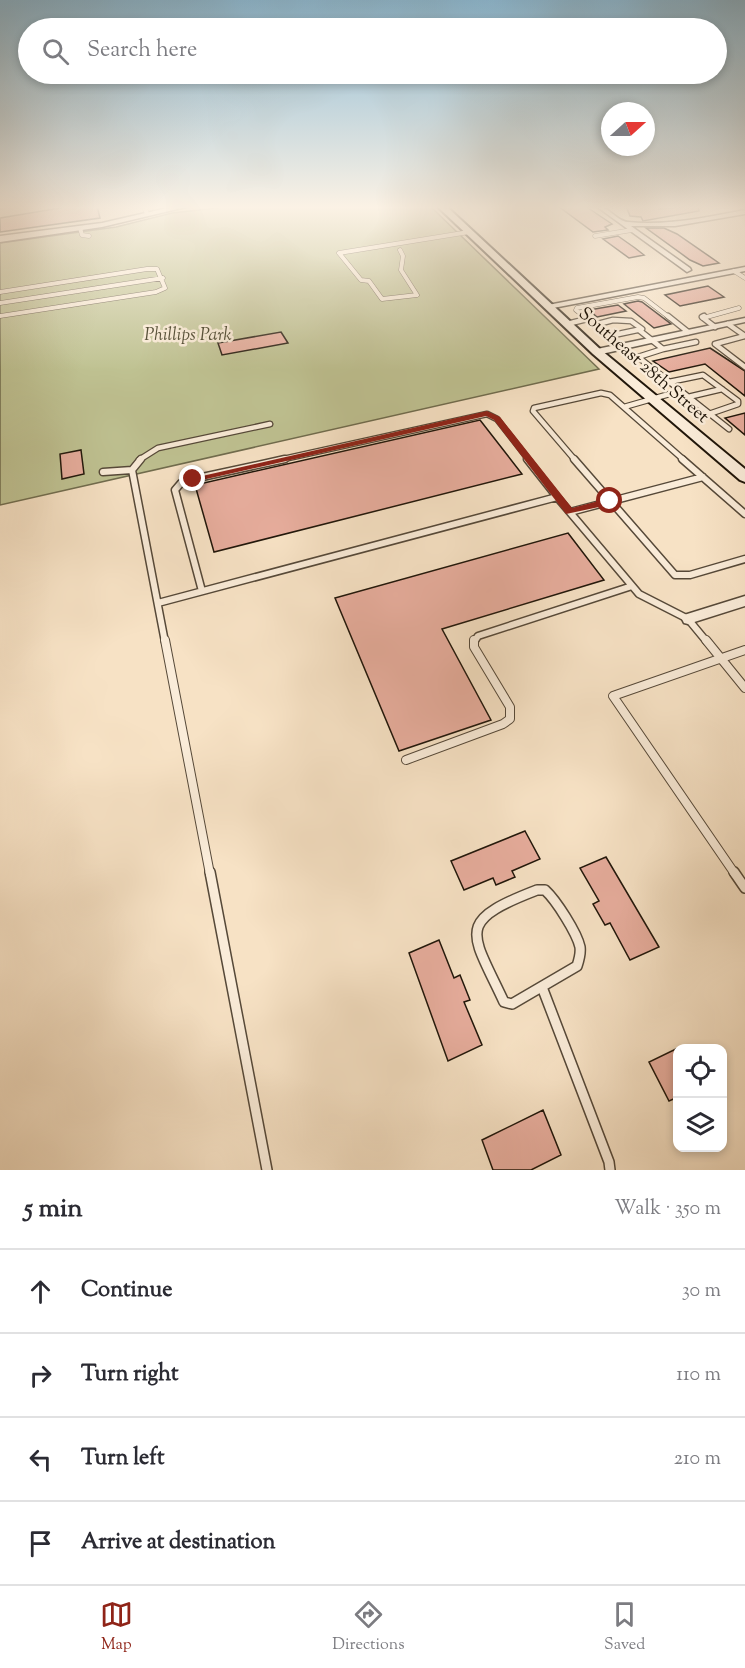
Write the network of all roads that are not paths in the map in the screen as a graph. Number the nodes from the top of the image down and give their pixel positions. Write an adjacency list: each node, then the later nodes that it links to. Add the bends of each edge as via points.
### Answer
1 (345, 261): 2 (lane, via 360,280 369,281 382,298 417,295 401,270)
2 (402, 261)
3 (499, 261): 12 (main road, Southeast 28th Street)
4 (674, 261): 6 (street)
5 (745, 269): 7 (street)
6 (687, 270)
7 (734, 271): 9 (lane); 12 (street)
8 (163, 278): 10 (lane, via 157,269 147,269); 11 (lane); 14 (lane, via 165,288 156,292)
9 (745, 278)
10 (0, 292)
11 (0, 303)
12 (548, 307): 17 (main road, Southeast 28th Street)
13 (739, 308): 20 (lane, via 702,316)
14 (0, 316)
15 (586, 319): 17 (lane); 19 (lane); 22 (lane, via 577,308 640,297)
16 (745, 320): 18 (street)
17 (567, 324): 27 (main road, Southeast 28th Street)
18 (728, 324): 20 (street); 23 (lane)
19 (593, 325): 21 (lane, via 609,336); 21 (lane, via 627,319 641,327)
20 (715, 327): 22 (street)
21 (639, 330): 24 (lane)
22 (688, 332): 24 (street)
23 (745, 336): 28 (lane, via 715,344)
24 (652, 340): 26 (lane); 27 (street)
25 (696, 342): 26 (lane)
26 (663, 349): 29 (lane, via 639,357)
27 (597, 352): 33 (main road, Southeast 28th Street)
28 (745, 367)
29 (669, 382): 30 (lane, via 700,375); 31 (lane)
30 (722, 389): 32 (lane); 35 (lane, via 738,404)
31 (680, 392): 32 (lane); 33 (lane)
32 (688, 398): 35 (lane)
33 (652, 400): 34 (lane); 41 (main road, Southeast 28th Street)
34 (624, 407): 40 (lane); 43 (lane, via 601,393 533,411)
35 (709, 414): 37 (lane)
36 (270, 424): 38 (lane, via 158,448 141,458)
37 (729, 429)
38 (132, 470): 39 (lane); 50 (lane)
39 (103, 472)
40 (703, 477): 43 (lane); 45 (lane)
41 (745, 477)
42 (556, 496): 44 (lane); 48 (lane); 48 (lane, via 497,419 487,414 193,479 175,490)
43 (610, 501): 44 (lane); 46 (lane, via 675,575 690,575)
44 (570, 512): 47 (lane)
45 (745, 514)
46 (745, 559)
47 (632, 586): 51 (lane, via 639,594); 55 (lane, via 478,636 474,647 510,707 510,719)
48 (202, 591): 50 (lane)
49 (745, 601): 51 (street)
50 (158, 603): 58 (lane)
51 (688, 619): 53 (lane)
52 (745, 650): 53 (lane)
53 (720, 659): 54 (lane); 56 (lane, via 613,696)
54 (745, 688)
55 (406, 760)
56 (745, 888)
57 (542, 987): 57 (lane, via 577,966 580,947 555,898 545,890 537,890 484,913 475,931 504,1002 512,1004); 59 (lane)
58 (267, 1170)
59 (610, 1170)

